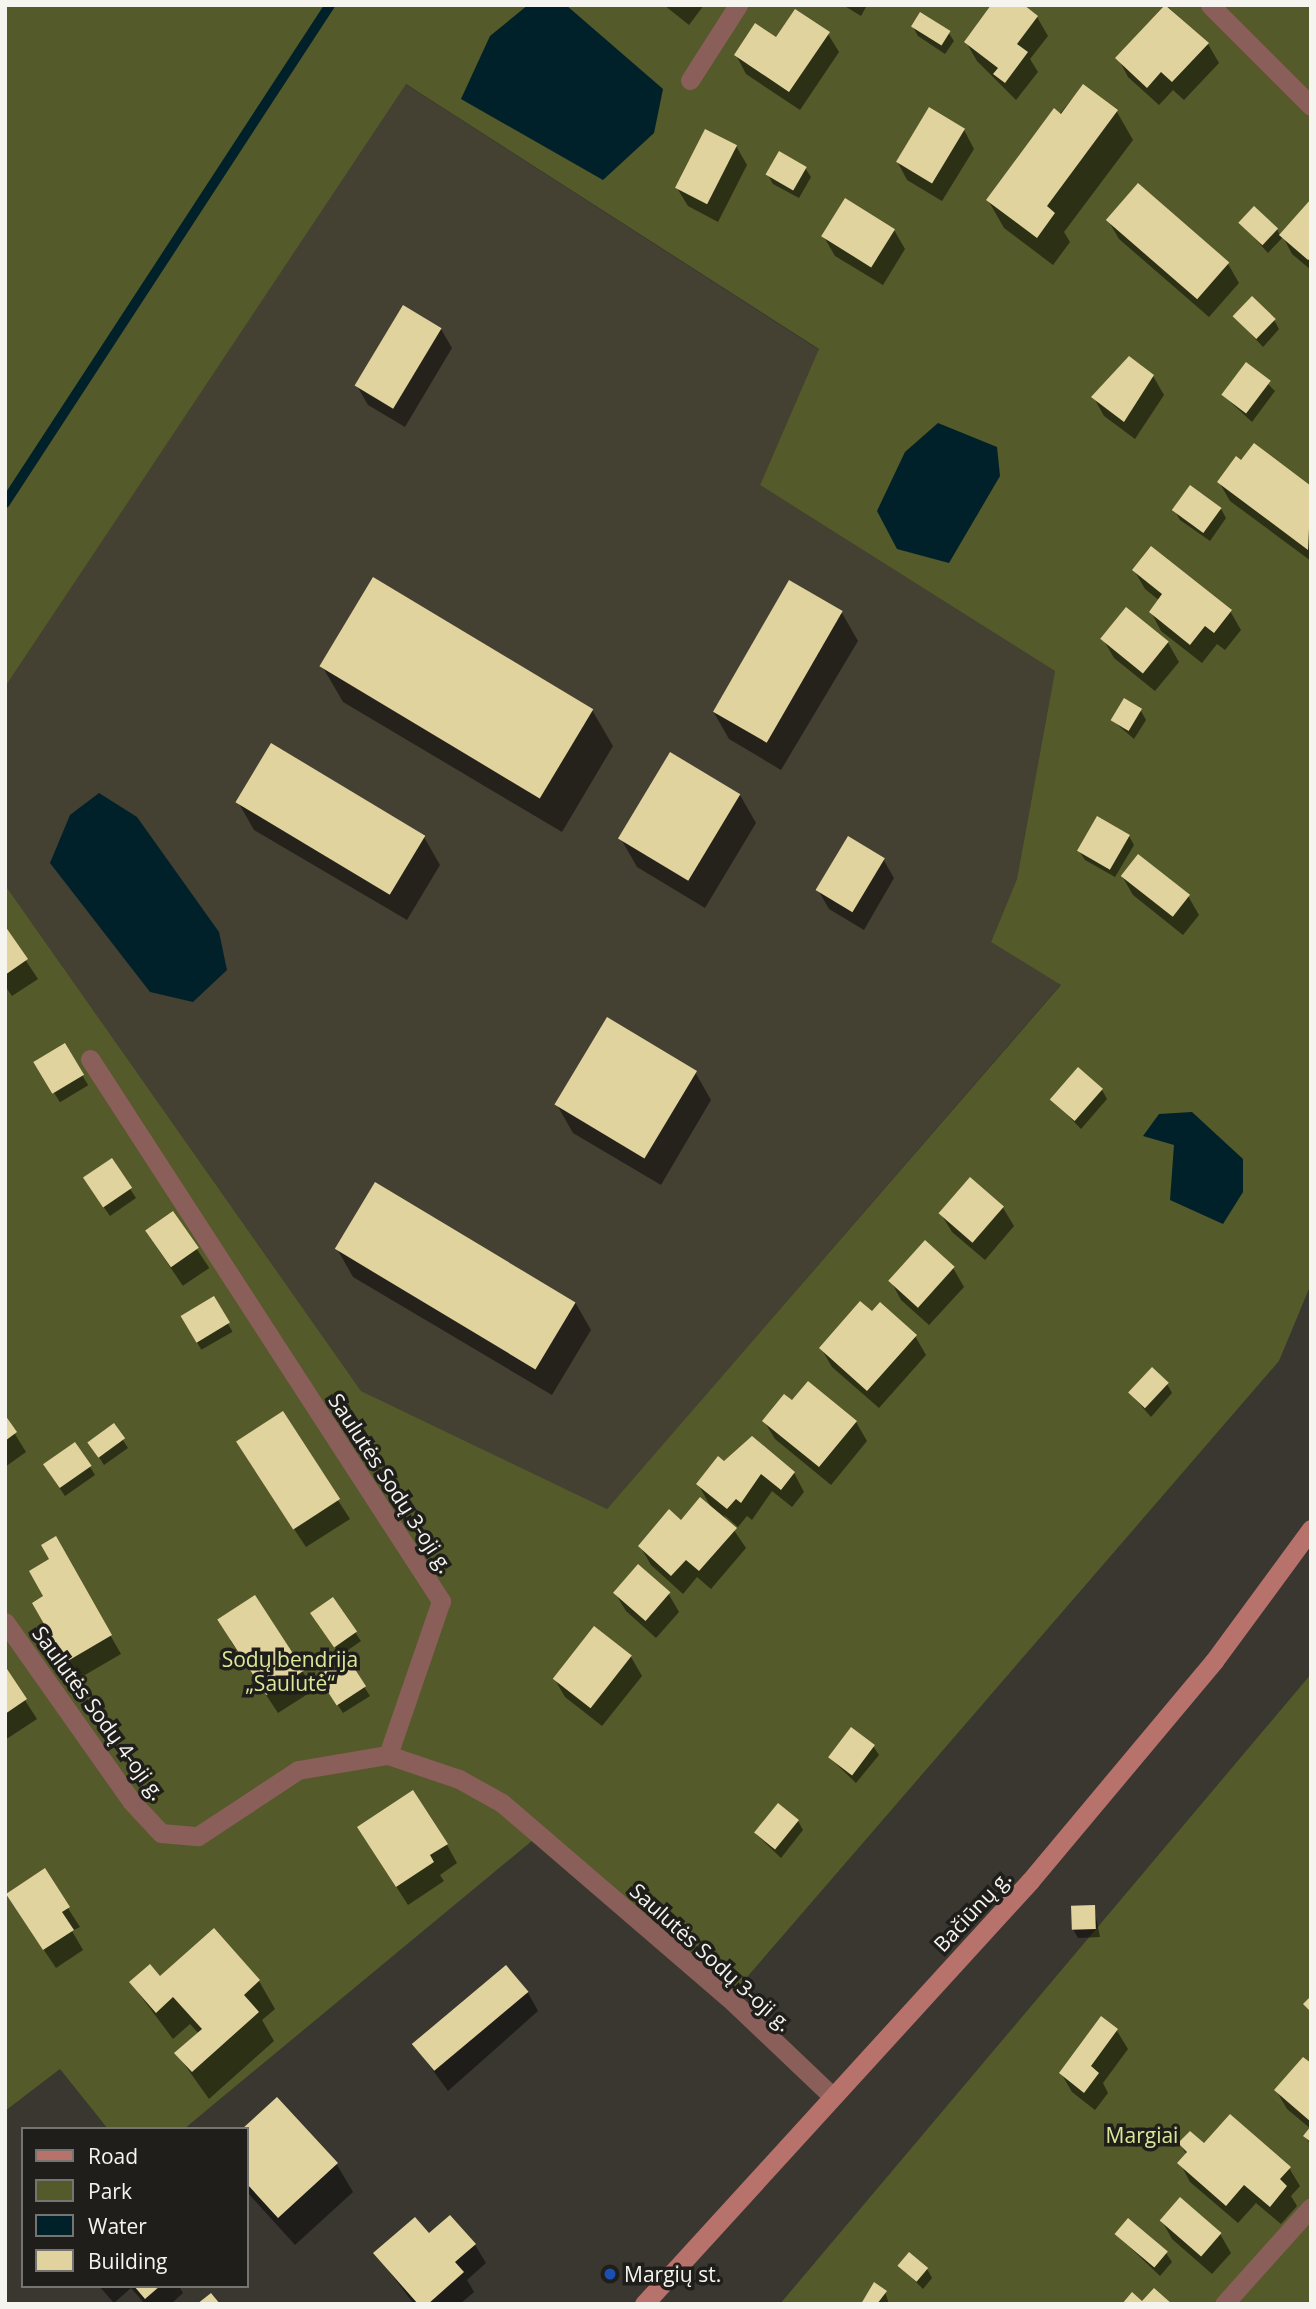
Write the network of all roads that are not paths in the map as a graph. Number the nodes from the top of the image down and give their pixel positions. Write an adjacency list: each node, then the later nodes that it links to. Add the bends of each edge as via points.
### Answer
1 (738, 5): 3 (street)
2 (1210, 5): 4 (street)
3 (690, 80)
4 (1311, 106)
5 (90, 1059): 8 (street, Saulutės Sodų 3-oji g., via 441,1601)
6 (1311, 1529): 9 (main road, Bačiūnų g., via 1214,1661 1038,1871)
7 (5, 1622): 8 (street, Saulutės Sodų 4-oji g., via 132,1802 161,1833 198,1836 298,1770)
8 (388, 1755): 9 (street, Saulutės Sodų 3-oji g., via 459,1779 502,1803 729,1998)
9 (832, 2096): 11 (main road, Bačiūnų g.)
10 (1311, 2207): 12 (street)
11 (644, 2304)
12 (1224, 2304)

